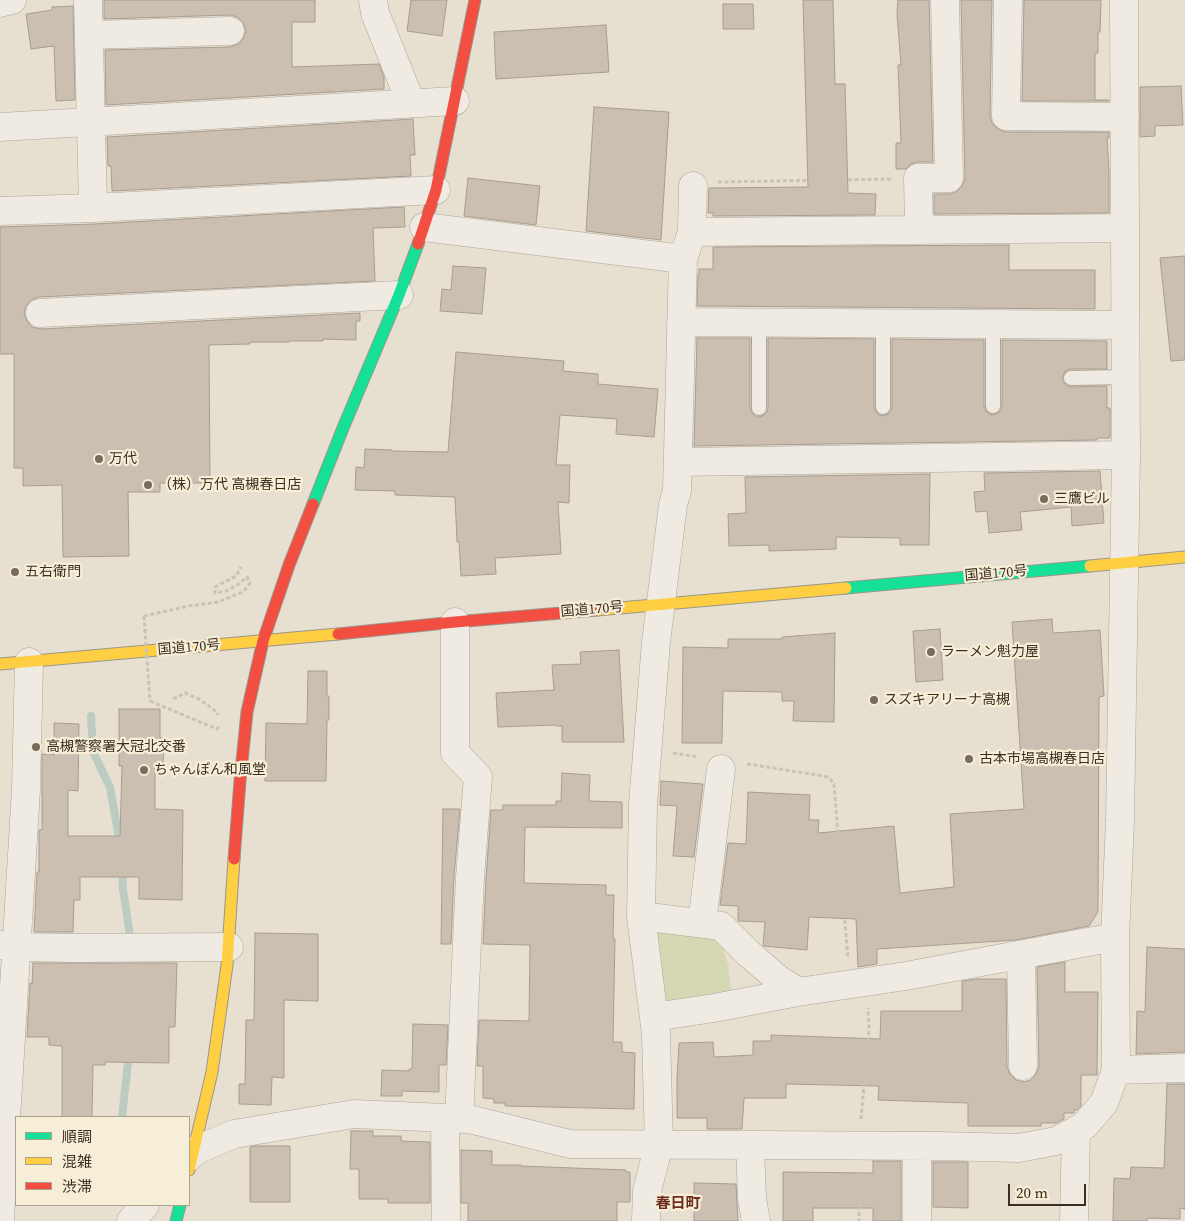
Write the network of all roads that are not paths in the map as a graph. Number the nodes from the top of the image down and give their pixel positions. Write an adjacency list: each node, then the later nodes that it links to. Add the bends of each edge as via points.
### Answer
1 (12, 0): 8 (street)
2 (88, 0): 10 (street)
3 (373, 0): 12 (street)
4 (475, 0): 11 (main road)
5 (945, 0): 22 (street, via 948,178 918,178)
6 (1008, 0): 13 (street, via 1006,116)
7 (1124, 0): 13 (street)
8 (0, 2)
9 (230, 31): 10 (street)
10 (89, 35): 14 (street)
11 (455, 101): 12 (street); 17 (main road)
12 (411, 103): 14 (street)
13 (1125, 117): 21 (street)
14 (92, 121): 15 (street); 18 (street)
15 (0, 127)
16 (693, 186): 23 (street)
17 (436, 190): 18 (street); 20 (main road)
18 (93, 208): 19 (street)
19 (0, 211)
20 (424, 227): 24 (street); 25 (main road)
21 (1125, 228): 22 (street); 31 (street)
22 (919, 230): 23 (street)
23 (692, 232): 24 (street)
24 (683, 259): 27 (street)
25 (399, 295): 26 (street); 43 (main road, via 289,565)
26 (40, 313)
27 (681, 322): 28 (street); 38 (street)
28 (758, 322): 29 (street); 36 (lane)
29 (883, 323): 30 (street); 35 (lane)
30 (994, 324): 31 (street); 34 (lane)
31 (1125, 325): 32 (street)
32 (1125, 377): 33 (lane); 37 (street)
33 (1071, 378)
34 (993, 406)
35 (883, 407)
36 (759, 408)
37 (1126, 455): 38 (street); 40 (street)
38 (679, 462): 41 (street)
39 (1185, 557): 40 (main road, 国道170号)
40 (1124, 563): 41 (main road, 国道170号); 49 (street)
41 (661, 604): 42 (main road, 国道170号); 47 (street, via 643,804)
42 (454, 622): 43 (main road, 国道170号); 58 (street, via 455,753 478,777)
43 (263, 641): 44 (main road, 国道170号); 51 (main road, via 247,712)
44 (29, 662): 45 (main road, 国道170号); 50 (street, via 26,789)
45 (0, 664)
46 (721, 763): 48 (street)
47 (641, 916): 48 (street); 54 (street)
48 (702, 923): 53 (street, via 721,926 778,980)
49 (1115, 937): 52 (street); 57 (street)
50 (8, 946): 51 (street); 64 (street)
51 (229, 947): 63 (main road, via 212,1072)
52 (1021, 955): 53 (street); 55 (street)
53 (798, 992): 54 (street)
54 (654, 1017): 60 (street)
55 (1023, 1066)
56 (1185, 1068): 57 (street)
57 (1116, 1070): 59 (street, via 1104,1103 1084,1126)
58 (452, 1118): 60 (street, via 469,1119 570,1144); 63 (street, via 354,1114 234,1134); 70 (street)
59 (1076, 1130): 62 (street, via 1056,1142 1019,1148); 74 (street)
60 (659, 1144): 61 (street); 71 (street, via 647,1191)
61 (750, 1145): 62 (street); 72 (street)
62 (918, 1146): 73 (street)
63 (190, 1159)
64 (2, 1164): 67 (street)
65 (144, 1206): 68 (street)
66 (180, 1206): 69 (main road)
67 (0, 1219)
68 (131, 1221)
69 (176, 1221)
70 (446, 1221)
71 (646, 1221)
72 (756, 1221)
73 (918, 1221)
74 (1074, 1221)

